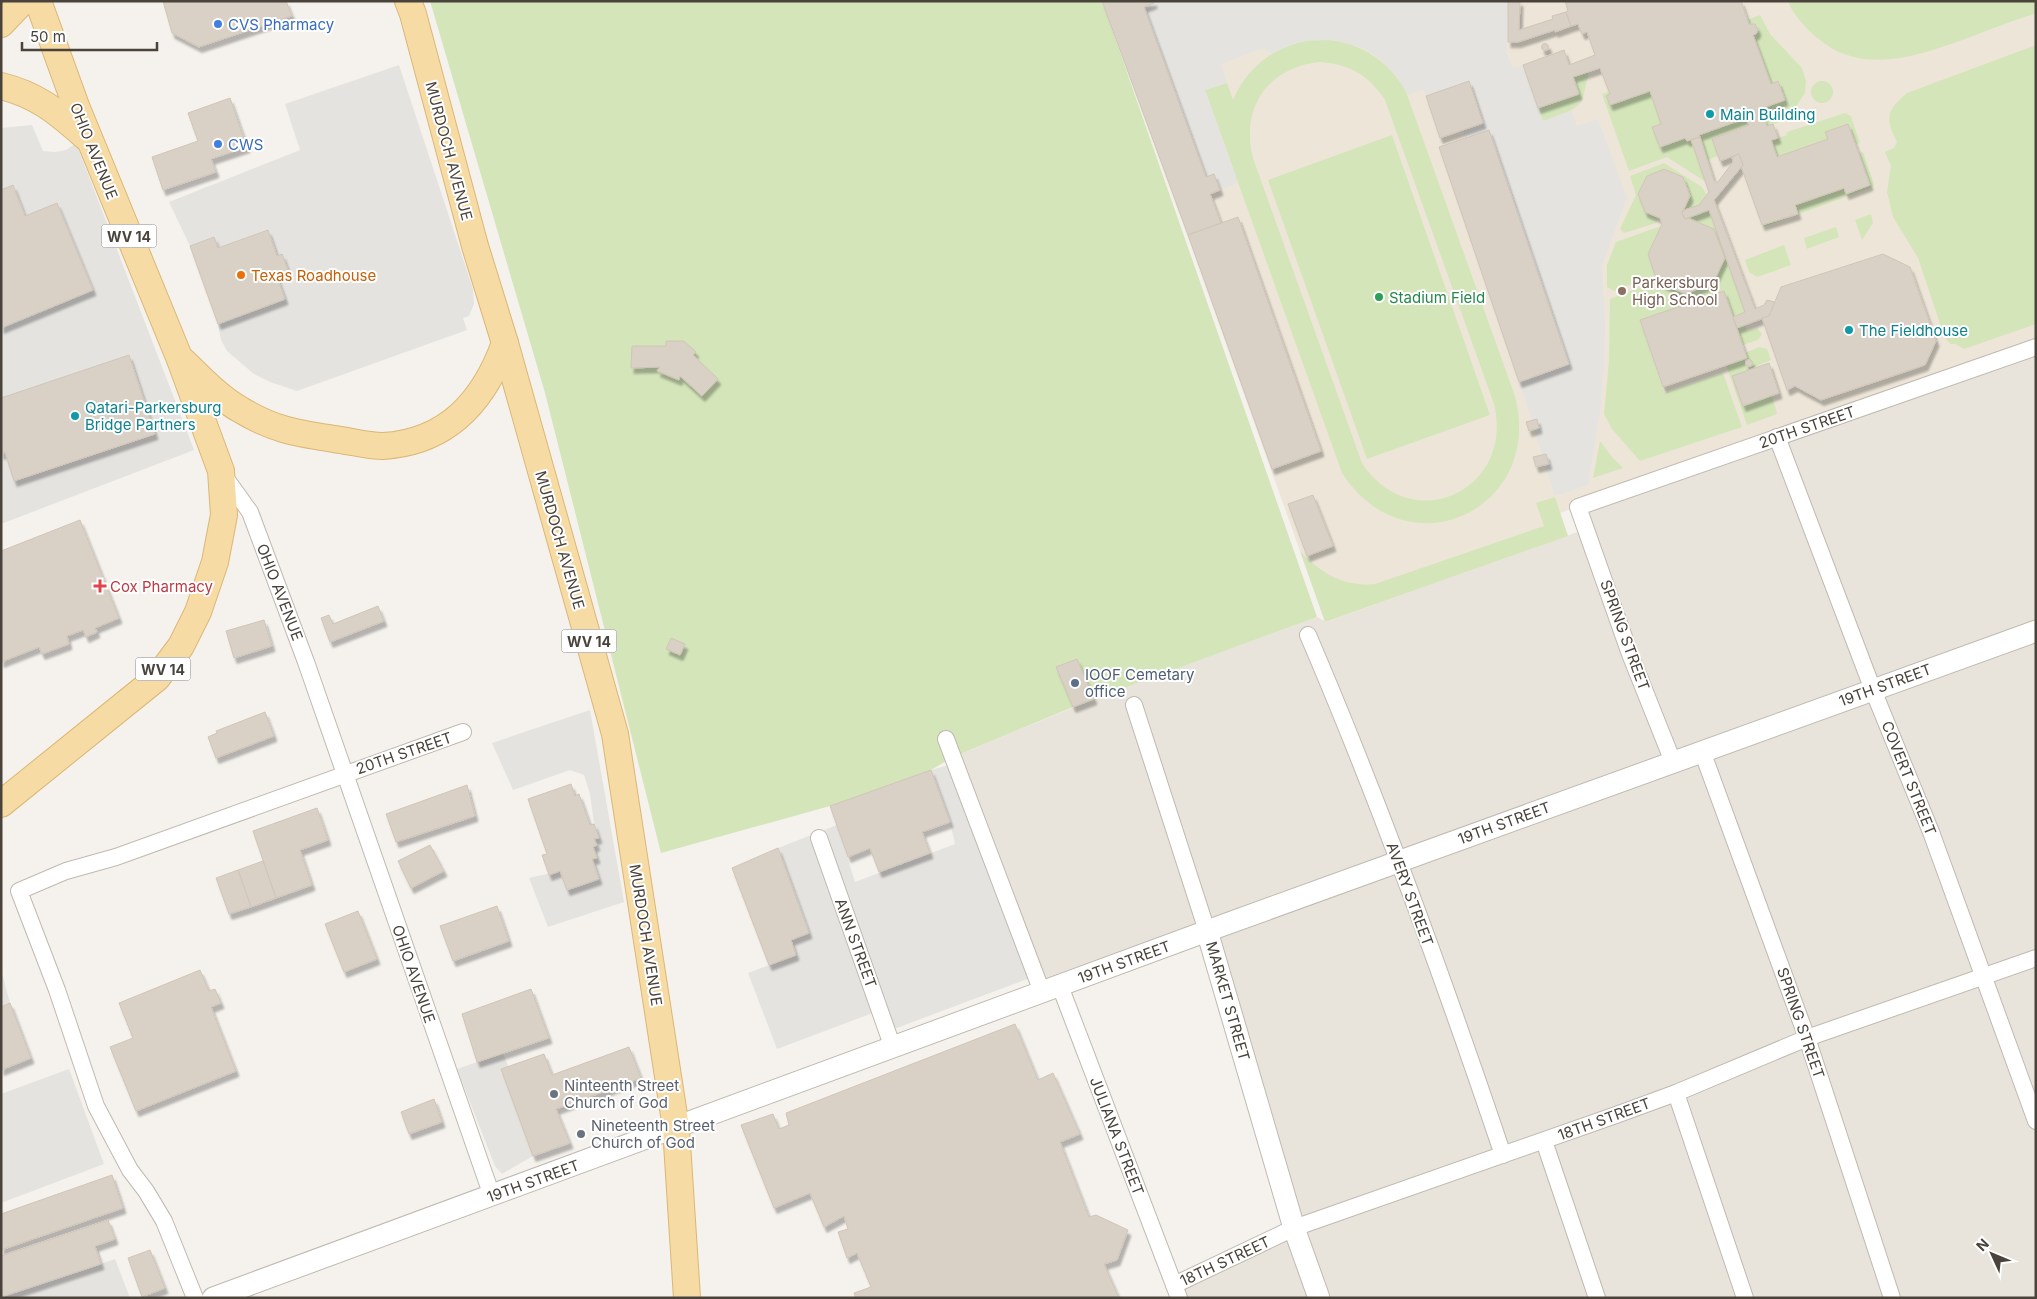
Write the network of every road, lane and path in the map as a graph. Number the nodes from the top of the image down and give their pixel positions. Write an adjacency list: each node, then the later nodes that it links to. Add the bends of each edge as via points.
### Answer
1 (23, 1): 4 (main road)
2 (38, 1): 6 (main road, OHIO AVENUE / WV 14)
3 (408, 1): 7 (main road, MURDOCH AVENUE / WV 14)
4 (1, 24)
5 (1, 86): 6 (main road, via 34,96)
6 (90, 141): 9 (main road, OHIO AVENUE / WV 14)
7 (505, 343): 9 (main road, via 488,383 467,411 426,435 404,443 381,446 289,432 267,424 239,410); 33 (main road, MURDOCH AVENUE / WV 14, via 615,734)
8 (2036, 346): 10 (street, 20TH STREET)
9 (178, 358): 11 (main road, OHIO AVENUE / WV 14)
10 (1777, 437): 12 (street, 20TH STREET); 15 (street, COVERT STREET)
11 (221, 471): 21 (street, OHIO AVENUE, via 250,512); 22 (main road, WV 14, via 224,515 215,562 198,612 181,646 157,678)
12 (1578, 506): 20 (street, SPRING STREET, via 1630,654)
13 (2036, 630): 15 (street, 19TH STREET)
14 (1308, 636): 24 (street, AVERY STREET, via 1347,726)
15 (1873, 690): 19 (street, 19TH STREET); 27 (street, COVERT STREET, via 1931,832)
16 (1134, 705): 25 (street, MARKET STREET)
17 (463, 732): 21 (street, 20TH STREET)
18 (946, 739): 28 (street, JULIANA STREET)
19 (1702, 751): 20 (street, 19TH STREET); 29 (street, SPRING STREET)
20 (1673, 762): 24 (street, 19TH STREET)
21 (345, 774): 36 (street, OHIO AVENUE); 39 (street, 20TH STREET, via 116,857 66,871 19,891 96,1106 130,1170 164,1220)
22 (1, 804)
23 (819, 838): 30 (street, ANN STREET)
24 (1398, 862): 25 (street, 19TH STREET); 35 (street, AVERY STREET)
25 (1207, 931): 28 (street, 19TH STREET); 37 (street, MARKET STREET)
26 (2036, 958): 27 (street, 18TH STREET)
27 (1982, 976): 29 (street, 18TH STREET); 32 (street, COVERT STREET)
28 (1051, 989): 30 (street, 19TH STREET); 38 (street, JULIANA STREET)
29 (1807, 1038): 31 (street, 18TH STREET); 45 (street, SPRING STREET)
30 (892, 1048): 33 (street, 19TH STREET)
31 (1676, 1093): 34 (street, 18TH STREET); 44 (street)
32 (2036, 1121)
33 (676, 1128): 36 (street, 19TH STREET); 41 (main road, MURDOCH AVENUE / WV 14)
34 (1544, 1141): 35 (street, 18TH STREET); 43 (street)
35 (1504, 1155): 37 (street, 18TH STREET)
36 (492, 1196): 40 (street, 19TH STREET)
37 (1294, 1228): 38 (street, 18TH STREET); 42 (street, MARKET STREET)
38 (1176, 1292)
39 (196, 1298)
40 (213, 1298)
41 (687, 1298)
42 (1319, 1298)
43 (1597, 1298)
44 (1745, 1298)
45 (1892, 1298)

